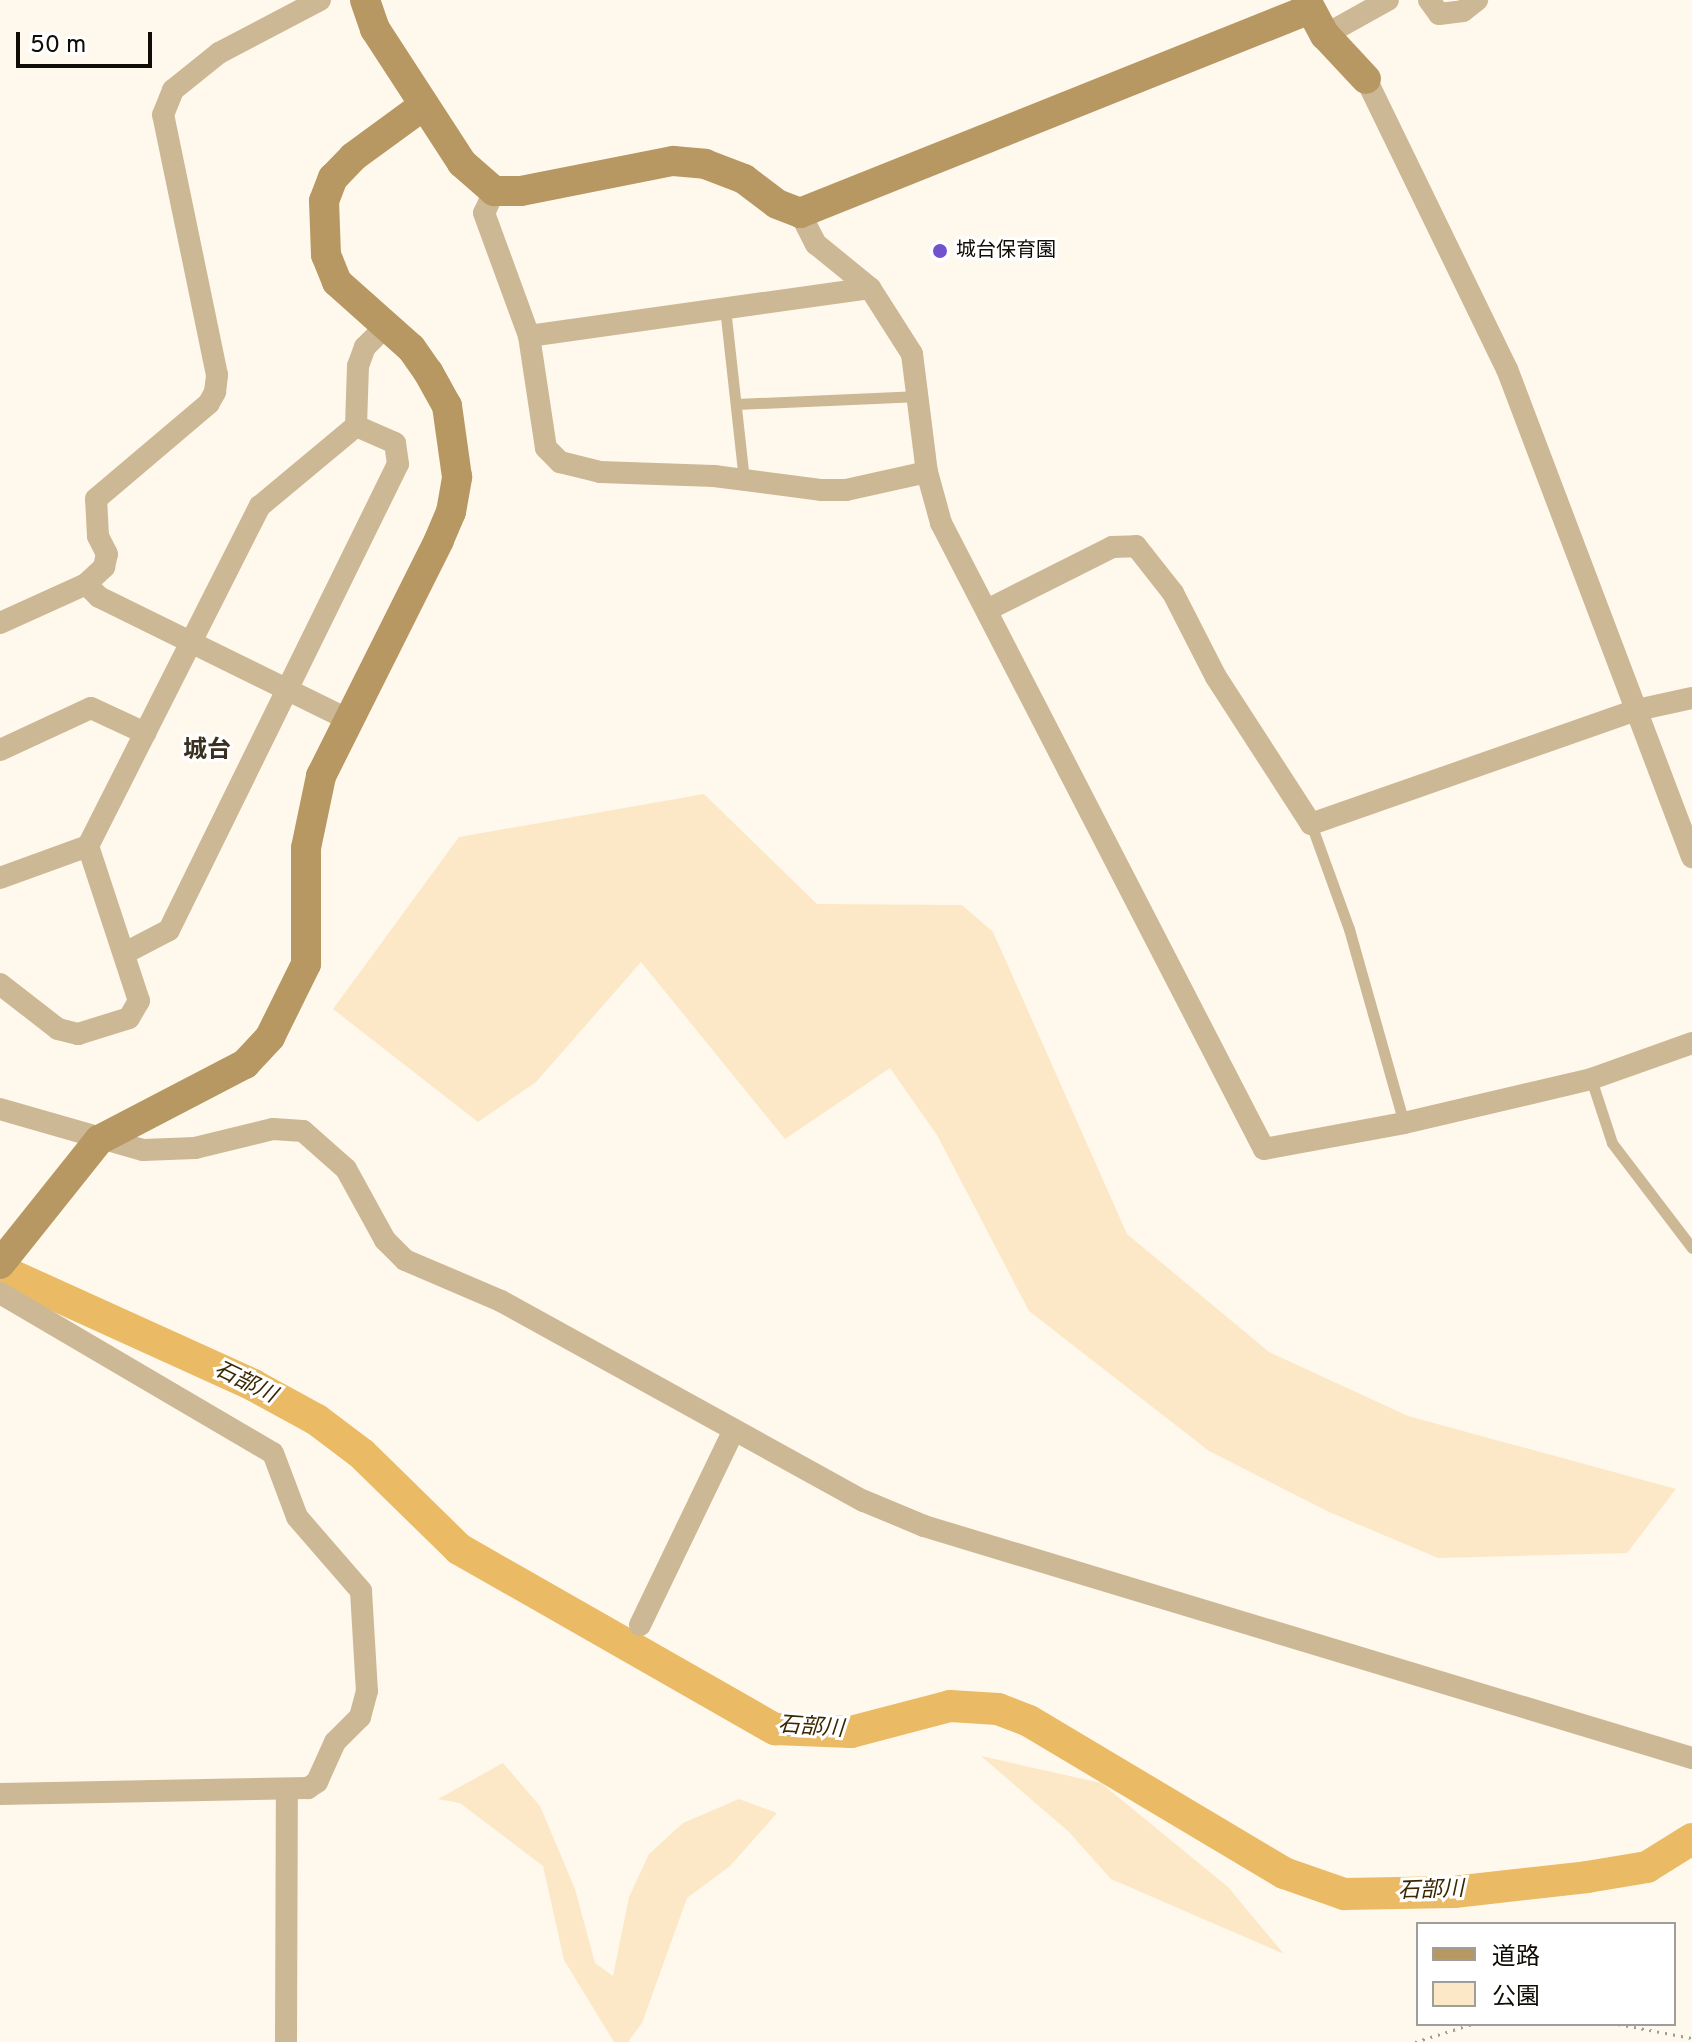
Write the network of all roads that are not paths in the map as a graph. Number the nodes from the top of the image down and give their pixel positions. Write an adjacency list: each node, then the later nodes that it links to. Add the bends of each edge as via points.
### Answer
1 (320, 0): 20 (street, via 219,53 173,90 163,115 217,375 215,392 209,403 96,499 98,536 107,554 104,567)
2 (365, 0): 8 (street, via 375,29)
3 (1388, 0): 6 (street)
4 (1429, 0): 5 (street, via 1439,14 1463,11)
5 (1477, 0)
6 (1313, 14): 7 (street); 10 (street)
7 (1366, 79): 26 (street, via 1507,369)
8 (424, 105): 9 (street, via 462,163); 13 (street, via 353,157 333,178 324,201 326,255 337,282)
9 (494, 191): 10 (street, via 521,191 673,161 705,164 744,179 777,204); 14 (street, via 484,213)
10 (800, 213): 11 (street, via 816,244)
11 (870, 288): 12 (street); 15 (street, via 912,354)
12 (725, 308): 14 (street); 16 (lane)
13 (385, 327): 17 (street, via 365,347 358,366); 27 (street, via 411,348 447,406 457,477 451,512)
14 (529, 336): 19 (street, via 546,448 560,462 600,472)
15 (920, 396): 16 (lane); 18 (street)
16 (736, 404): 19 (lane)
17 (356, 426): 23 (street, via 260,506); 24 (street, via 395,443 398,464)
18 (927, 472): 19 (street, via 846,490); 21 (street, via 941,523)
19 (744, 480)
20 (86, 584): 22 (street); 23 (street, via 99,597)
21 (987, 610): 30 (street, via 1112,547 1136,546 1173,593 1216,677); 39 (street, via 1264,1149)
22 (0, 623)
23 (192, 641): 24 (street); 28 (street)
24 (287, 690): 27 (street); 34 (street, via 169,930)
25 (1692, 698): 26 (street)
26 (1637, 710): 30 (street); 32 (street)
27 (349, 720): 40 (street, via 321,776 312,815 305,875 306,964 270,1037 245,1064)
28 (145, 733): 29 (street, via 91,708); 31 (street)
29 (0, 750)
30 (1311, 824): 39 (lane, via 1349,929)
31 (88, 846): 33 (street); 34 (street)
32 (1692, 857)
33 (0, 878)
34 (127, 952): 35 (street, via 139,1001 129,1018 78,1034 58,1029)
35 (0, 984)
36 (1692, 1043): 37 (street)
37 (1591, 1079): 39 (street); 41 (lane, via 1612,1143)
38 (0, 1109): 40 (street)
39 (1404, 1123)
40 (99, 1140): 42 (street); 44 (street, via 169,1150 273,1129 303,1131 346,1169 394,1252 501,1301)
41 (1692, 1248)
42 (0, 1264)
43 (0, 1293): 47 (street, via 267,1447 280,1460 297,1517 357,1582 365,1707 331,1748 317,1782)
44 (733, 1432): 45 (street); 46 (street, via 864,1501 924,1526)
45 (640, 1625)
46 (1692, 1758)
47 (287, 1789): 48 (street); 49 (street)
48 (0, 1794)
49 (286, 2042)

